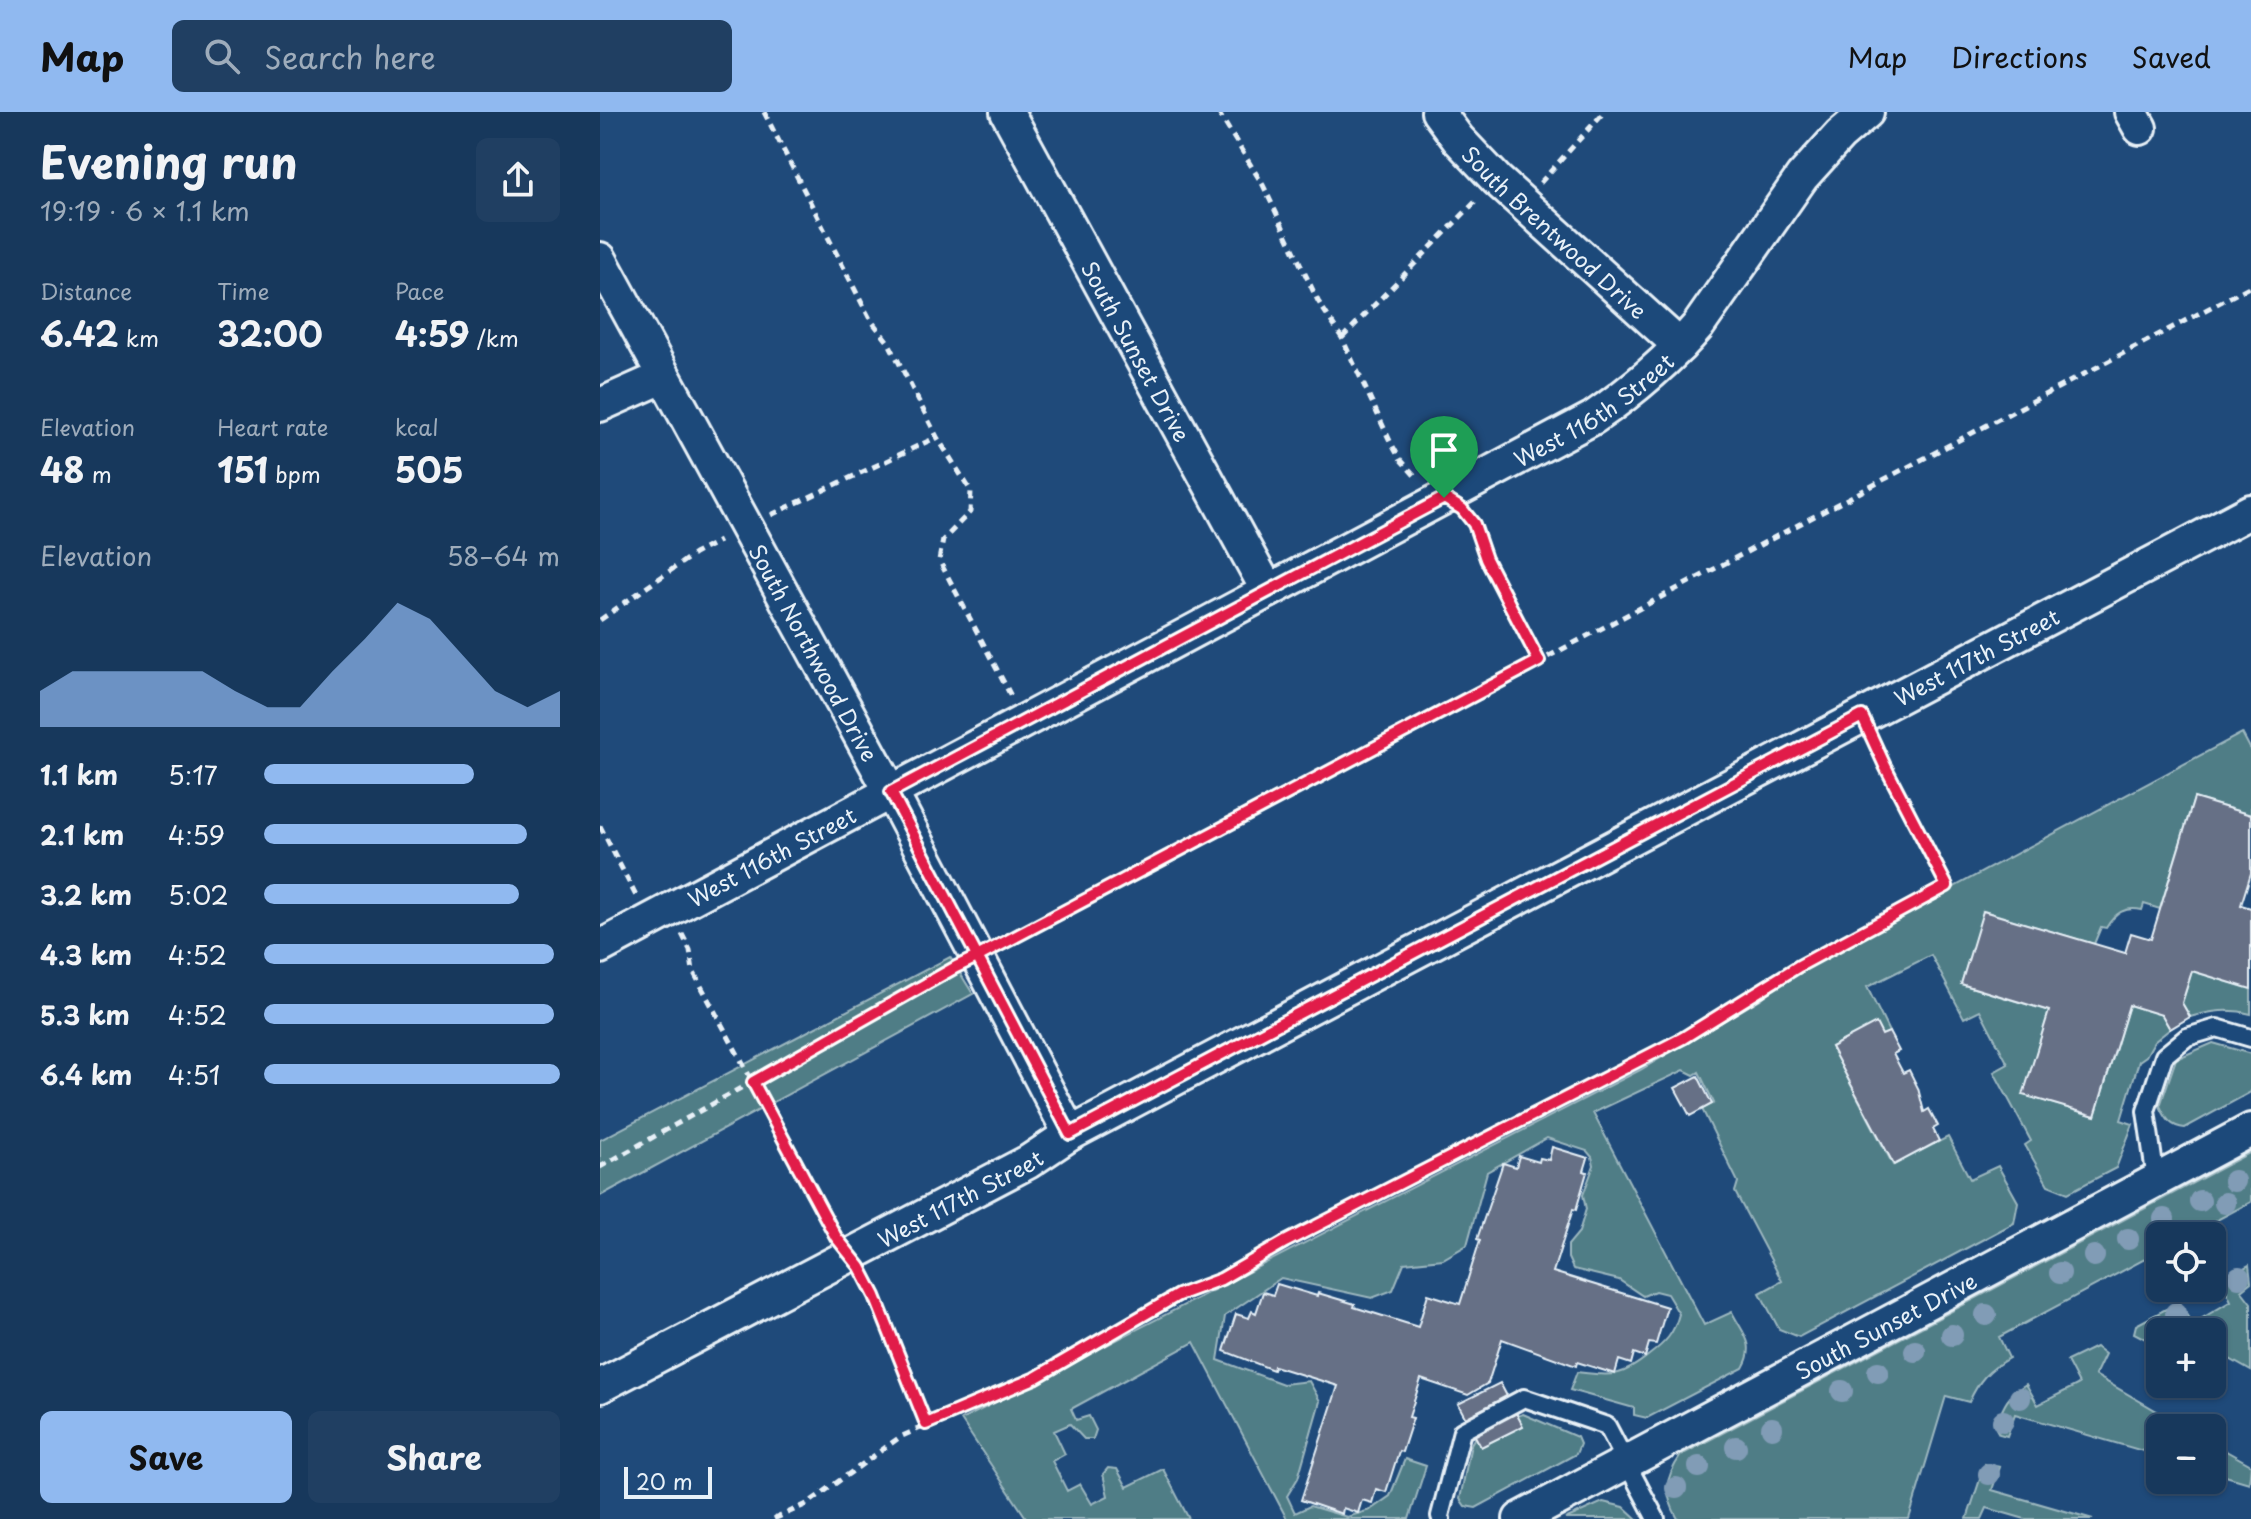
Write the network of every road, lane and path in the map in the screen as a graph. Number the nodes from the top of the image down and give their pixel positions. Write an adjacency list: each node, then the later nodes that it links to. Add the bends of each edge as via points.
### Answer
1 (764, 112): 19 (path, via 870,319 889,343 971,491 970,512 943,540 939,560)
2 (1007, 112): 16 (street, South Sunset Drive)
3 (1218, 112): 10 (path, via 1263,185 1318,301)
4 (1438, 112): 7 (street, South Brentwood Drive)
5 (1604, 112): 7 (path, via 1534,190)
6 (1867, 112): 11 (street, West 116th Street, via 1802,177)
7 (1509, 191): 10 (path, via 1484,193); 11 (street, South Brentwood Drive)
8 (600, 259): 12 (street, South Northwood Drive)
9 (2251, 286): 17 (path)
10 (1342, 338): 14 (path, via 1400,459)
11 (1680, 346): 14 (street, West 116th Street, via 1639,386 1593,418)
12 (663, 377): 13 (street); 20 (street, South Northwood Drive)
13 (600, 405)
14 (1444, 498): 16 (street, West 116th Street); 17 (path, via 1474,524 1486,559)
15 (2251, 511): 18 (street, West 117th Street)
16 (1268, 591): 19 (street, West 116th Street)
17 (1539, 661): 24 (path)
18 (1862, 716): 28 (street, West 117th Street); 33 (path, via 1947,886 1799,966 1683,1038 1221,1279 1178,1295 1035,1378)
19 (1024, 721): 20 (street, West 116th Street)
20 (891, 792): 22 (street, West 116th Street); 24 (street, South Northwood Drive)
21 (600, 826): 22 (path, via 641,904)
22 (659, 916): 23 (street, West 116th Street); 26 (path, via 678,925 693,971)
23 (600, 947)
24 (977, 957): 26 (path); 28 (street, South Northwood Drive)
25 (2251, 1038): 30 (lane, via 2217,1028 2187,1037 2164,1056 2146,1111)
26 (753, 1082): 29 (path); 31 (path)
27 (2251, 1130): 30 (street, South Sunset Drive)
28 (1070, 1134): 31 (street, West 117th Street, via 1028,1162)
29 (600, 1167)
30 (2156, 1180): 34 (street, South Sunset Drive)
31 (850, 1255): 32 (street, West 117th Street); 33 (path, via 875,1296)
32 (600, 1386)
33 (926, 1424): 35 (path, via 807,1504)
34 (1627, 1462): 36 (lane, via 1607,1426 1524,1398 1462,1431); 37 (street, South Sunset Drive); 38 (lane)
35 (774, 1519)
36 (1441, 1519)
37 (1520, 1519)
38 (1656, 1519)

